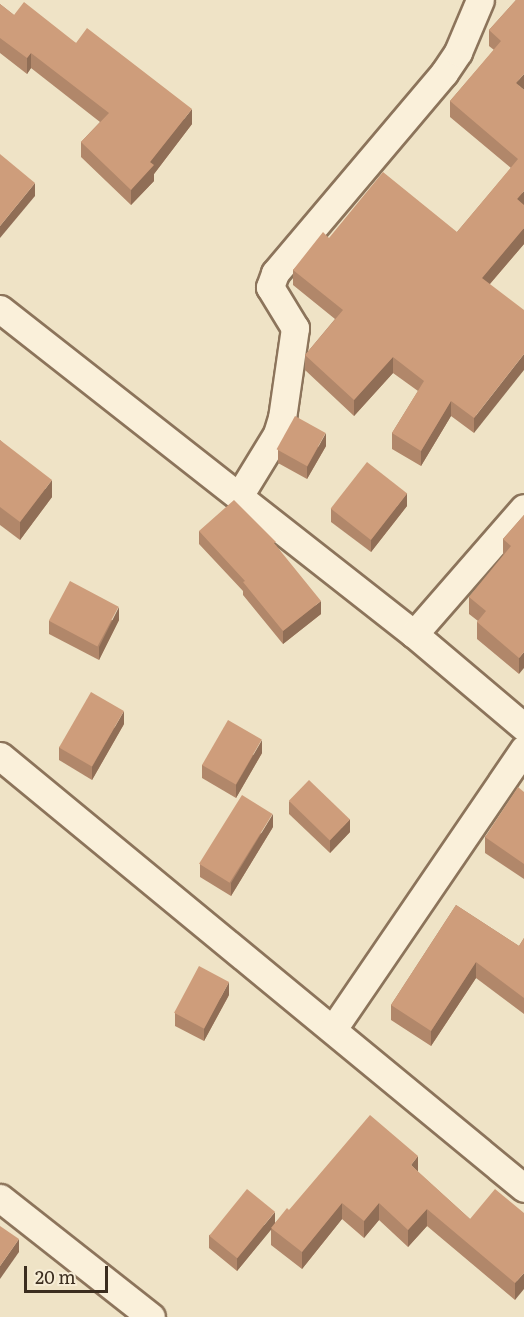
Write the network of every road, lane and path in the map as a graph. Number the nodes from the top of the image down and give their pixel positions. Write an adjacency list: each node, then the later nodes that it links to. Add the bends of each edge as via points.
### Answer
1 (480, 0): 3 (street, via 444,74 275,273 270,288 295,328 284,406 277,434)
2 (0, 309): 3 (street)
3 (239, 496): 5 (street)
4 (524, 508): 5 (street)
5 (414, 634): 6 (street)
6 (524, 727)
7 (524, 749): 9 (street)
8 (0, 756): 9 (street)
9 (333, 1029): 10 (street)
10 (524, 1188)
11 (0, 1198): 12 (street)
12 (151, 1317)

